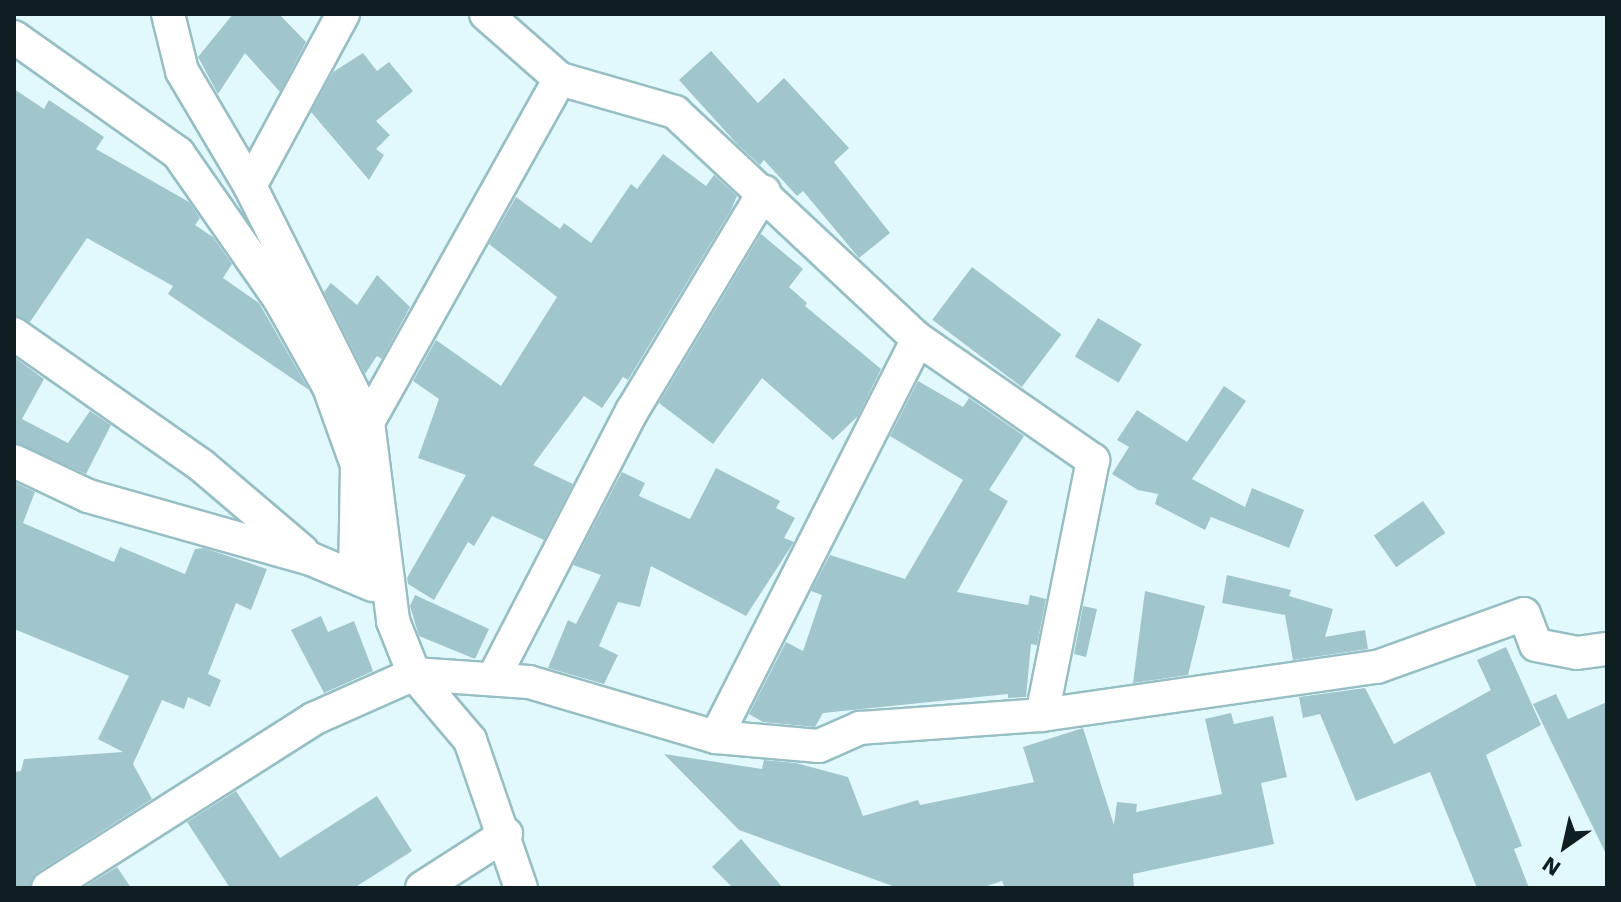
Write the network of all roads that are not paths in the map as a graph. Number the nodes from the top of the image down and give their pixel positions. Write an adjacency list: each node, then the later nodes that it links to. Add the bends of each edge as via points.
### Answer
1 (168, 14): 6 (street, via 182,71)
2 (343, 14): 8 (street)
3 (486, 14): 5 (street)
4 (14, 37): 7 (street)
5 (560, 79): 9 (street, via 675,112); 12 (street)
6 (210, 118): 7 (street); 8 (street)
7 (178, 153): 15 (street, via 280,300 329,387 357,465)
8 (250, 186): 12 (street)
9 (764, 192): 11 (street); 19 (street, via 632,411)
10 (14, 334): 14 (street, via 201,465)
11 (918, 339): 20 (street, via 1093,460); 21 (street)
12 (368, 422): 16 (street)
13 (14, 461): 14 (street, via 88,496)
14 (311, 559): 15 (street)
15 (355, 577): 16 (street)
16 (386, 590): 18 (street)
17 (1607, 649): 20 (street, via 1577,653 1536,645 1524,614 1377,667)
18 (414, 674): 19 (street); 22 (street, via 470,740); 23 (street, via 313,719)
19 (493, 679): 21 (street, via 529,682)
20 (1042, 715): 21 (street, via 860,728 819,746)
21 (716, 737)
22 (506, 834): 24 (street); 25 (street)
23 (48, 888)
24 (422, 888)
25 (521, 888)

